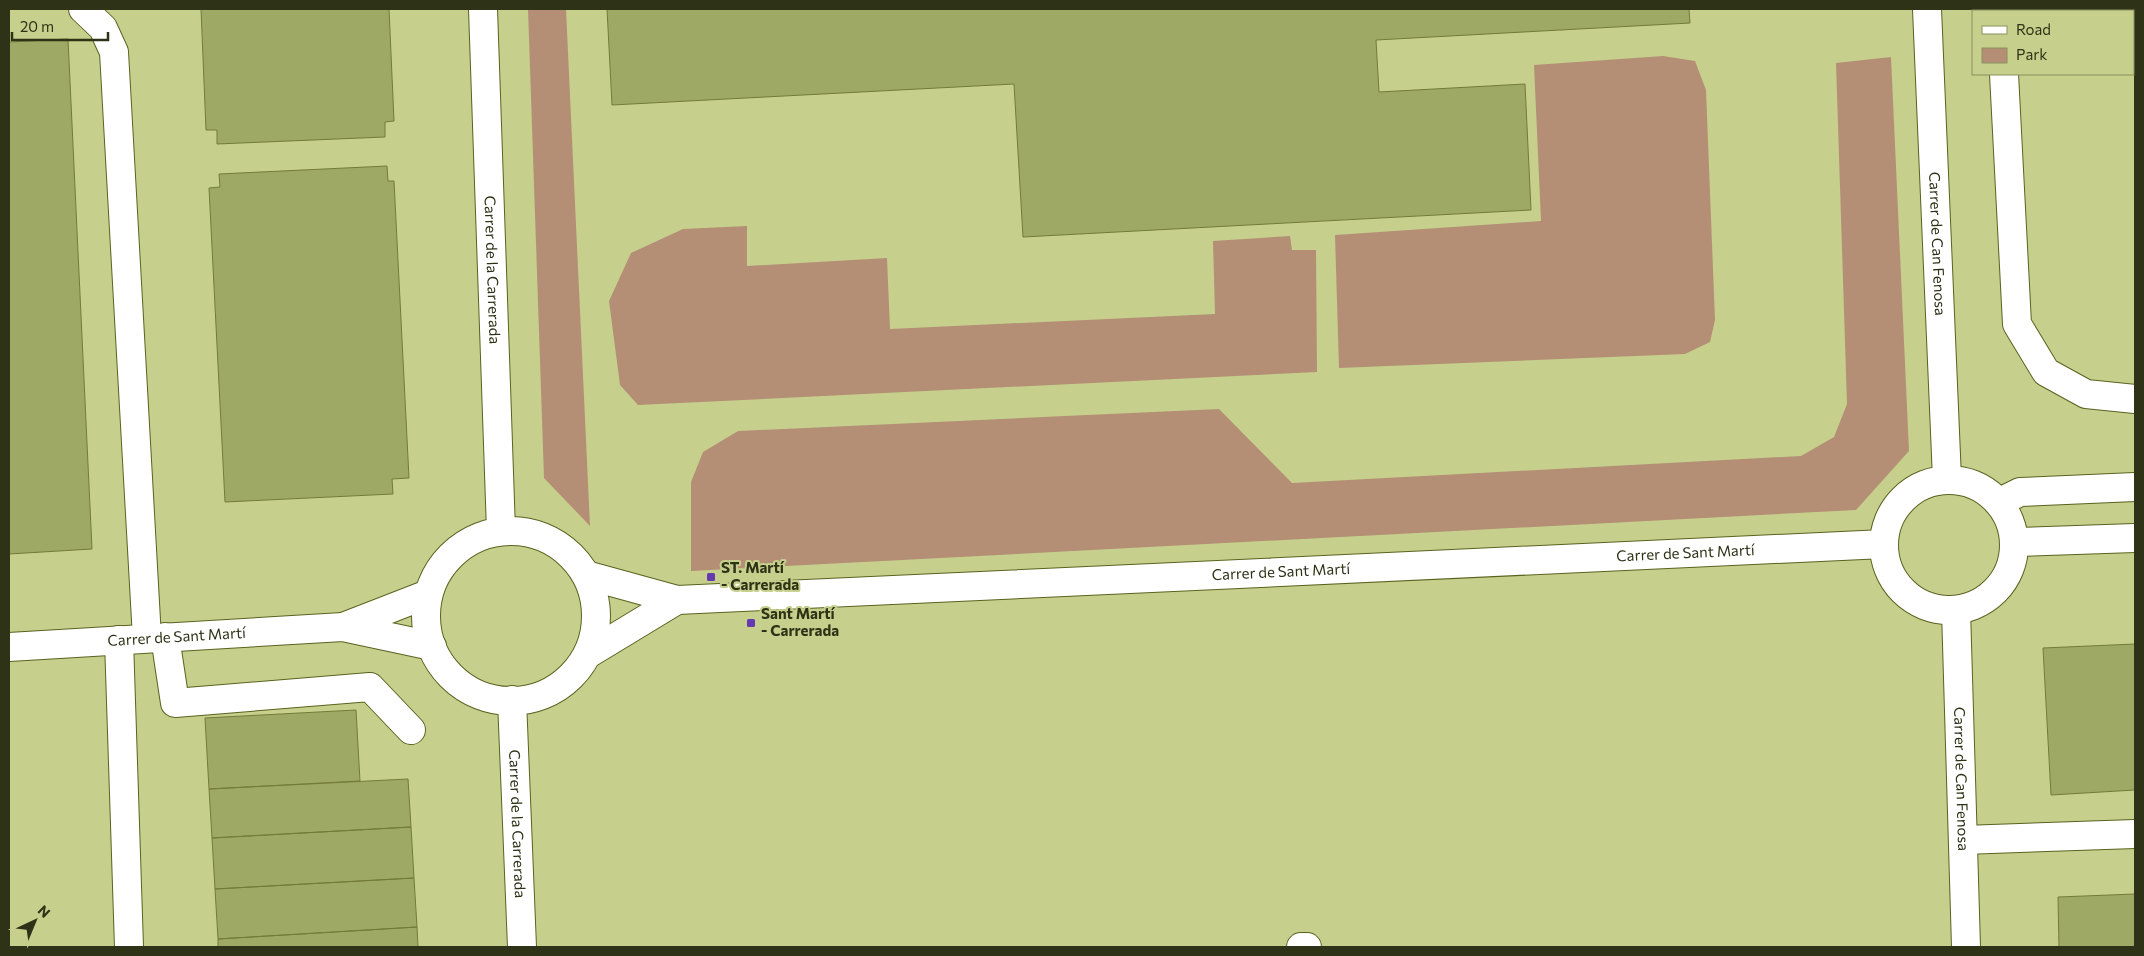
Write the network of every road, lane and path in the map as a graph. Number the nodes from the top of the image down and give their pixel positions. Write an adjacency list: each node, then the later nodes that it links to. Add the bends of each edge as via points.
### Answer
1 (83, 9): 18 (street, via 103,28 114,52)
2 (483, 9): 9 (street, Carrer de la Carrerada)
3 (1927, 9): 6 (street, Carrer de Can Fenosa)
4 (2004, 75): 5 (street, via 2016,324 2046,372 2086,394)
5 (2135, 399)
6 (1948, 479): 8 (street, via 1976,484); 12 (street, via 1920,485 1899,502 1888,522)
7 (2135, 487): 8 (street, via 2020,492)
8 (2000, 502): 11 (street)
9 (501, 531): 13 (street, via 526,532 550,540 570,555); 14 (street, via 477,538 455,552 439,570)
10 (2135, 538): 11 (street)
11 (2016, 542): 16 (street, via 2009,575 1987,599)
12 (1884, 544): 15 (street, Carrer de Sant Martí); 16 (street, via 1891,574 1910,597 1932,608)
13 (586, 575): 15 (street, Carrer de Sant Martí); 22 (street, via 595,599 596,627)
14 (428, 594): 17 (street, Carrer de Sant Martí); 20 (street, via 426,619)
15 (677, 600): 22 (street, Carrer de Sant Martí)
16 (1956, 610): 26 (street, Carrer de Can Fenosa)
17 (344, 626): 18 (street, Carrer de Sant Martí); 20 (street, Carrer de Sant Martí)
18 (156, 638): 19 (street, Carrer de Sant Martí); 24 (street, via 174,703 370,687)
19 (119, 640): 21 (street, Carrer de Sant Martí); 27 (street)
20 (432, 646): 23 (street, via 446,671 467,689 494,699)
21 (9, 647)
22 (588, 654): 23 (street, via 571,676 548,693 521,701)
23 (512, 700): 28 (street, Carrer de la Carrerada)
24 (412, 730)
25 (2135, 834): 26 (street)
26 (1963, 840): 31 (street, Carrer de Can Fenosa)
27 (128, 947)
28 (522, 947)
29 (1301, 947): 30 (street)
30 (1307, 947)
31 (1966, 947)

